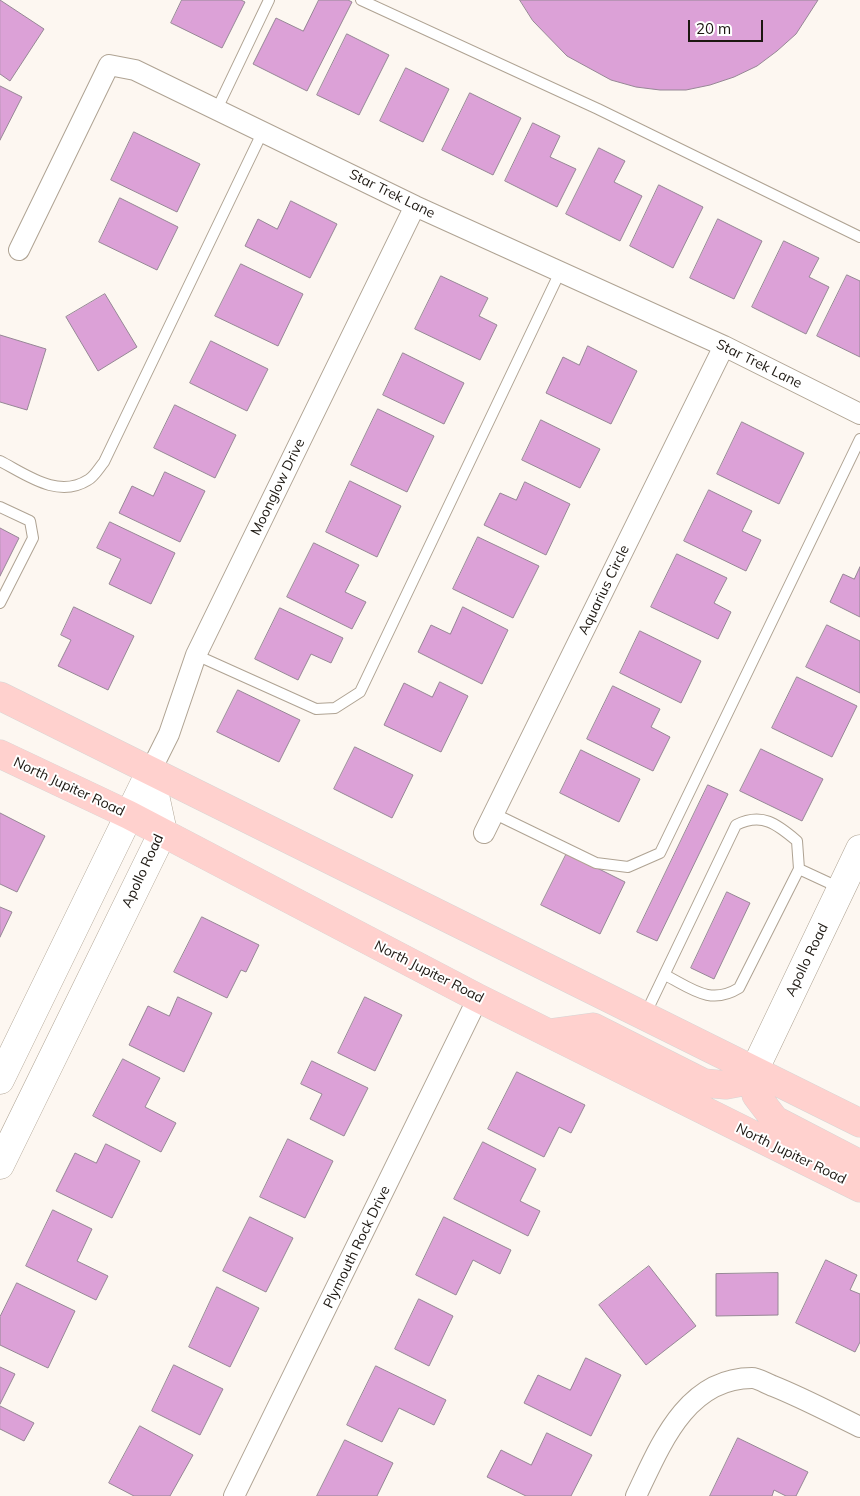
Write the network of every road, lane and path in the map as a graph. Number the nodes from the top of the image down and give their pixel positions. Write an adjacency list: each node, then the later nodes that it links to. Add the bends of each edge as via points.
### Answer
1 (269, 0): 3 (lane)
2 (361, 0): 6 (lane)
3 (217, 110): 4 (street, Star Trek Lane); 7 (street, Star Trek Lane, via 135,70 110,65)
4 (262, 131): 5 (street, Star Trek Lane); 12 (lane, via 104,462 89,480 69,487 52,487)
5 (415, 206): 8 (street, Star Trek Lane); 15 (street, Moonglow Drive)
6 (860, 237)
7 (19, 250)
8 (560, 272): 9 (street, Star Trek Lane); 15 (lane, via 360,692 335,708 316,709)
9 (724, 346): 10 (street, Star Trek Lane); 19 (street, Aquarius Circle)
10 (860, 414)
11 (860, 439): 19 (lane, via 660,853 628,867 596,863)
12 (0, 461)
13 (0, 507): 14 (lane, via 30,521 33,538)
14 (0, 604)
15 (196, 655): 18 (street, Moonglow Drive, via 169,734)
16 (0, 696): 18 (main road)
17 (0, 754): 20 (main road, North Jupiter Road)
18 (150, 772): 20 (street); 21 (street, Apollo Road); 28 (main road)
19 (493, 813): 22 (street, Aquarius Circle)
20 (129, 815): 21 (main road, North Jupiter Road); 31 (street)
21 (163, 832): 27 (main road, North Jupiter Road); 34 (street, Apollo Road)
22 (484, 833)
23 (860, 849): 25 (street, Apollo Road)
24 (799, 869): 25 (lane); 26 (lane, via 739,988 728,995 703,995); 26 (lane, via 797,842 784,830 759,818 736,825)
25 (841, 889): 30 (street, Apollo Road)
26 (664, 975): 28 (lane)
27 (478, 998): 29 (main road, North Jupiter Road); 37 (street, Plymouth Rock Drive)
28 (645, 1016): 30 (main road)
29 (550, 1033): 30 (main road, via 593,1027 704,1083 726,1086 742,1082); 35 (main road, North Jupiter Road)
30 (754, 1071): 32 (main road); 33 (main road, via 756,1095 775,1120)
31 (0, 1080)
32 (860, 1123)
33 (860, 1164)
34 (0, 1165)
35 (860, 1188)
36 (860, 1427): 38 (street, via 753,1378 714,1385 693,1399 664,1438)
37 (234, 1496)
38 (636, 1496)

